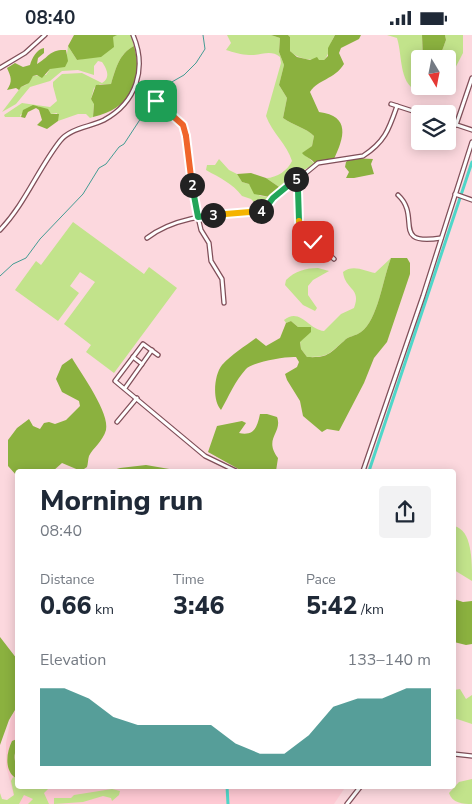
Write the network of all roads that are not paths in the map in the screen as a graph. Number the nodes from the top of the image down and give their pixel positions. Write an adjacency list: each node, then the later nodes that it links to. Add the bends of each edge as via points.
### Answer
1 (45, 35): 3 (street, via 25,53)
2 (133, 35): 5 (street, via 139,56)
3 (0, 68)
4 (472, 78): 9 (street)
5 (137, 84): 16 (street, via 185,128); 17 (street, via 132,96 105,120 65,135)
6 (391, 103): 7 (street)
7 (398, 106): 8 (street); 12 (street, via 385,138 370,152 318,163)
8 (411, 110)
9 (456, 125): 10 (street)
10 (472, 131)
11 (472, 142): 14 (street)
12 (301, 178): 16 (street, via 290,183 264,210); 20 (street, via 298,201 301,234)
13 (398, 195): 19 (street, via 405,205 414,238)
14 (456, 195): 15 (street); 19 (street)
15 (472, 200)
16 (198, 217): 18 (street); 21 (street, via 209,243 210,261 222,279)
17 (0, 230)
18 (147, 238)
19 (441, 238): 30 (street)
20 (334, 259)
21 (224, 303)
22 (152, 350): 23 (street); 24 (street, via 143,344); 25 (street)
23 (158, 355)
24 (133, 357): 25 (street); 26 (street, via 116,378)
25 (142, 364): 26 (street)
26 (125, 388): 27 (street)
27 (136, 398): 28 (street); 29 (street, via 205,456)
28 (117, 421)
29 (232, 469)
30 (364, 469)
31 (456, 754): 32 (street)
32 (472, 756)
33 (360, 789): 34 (street)
34 (347, 804)

